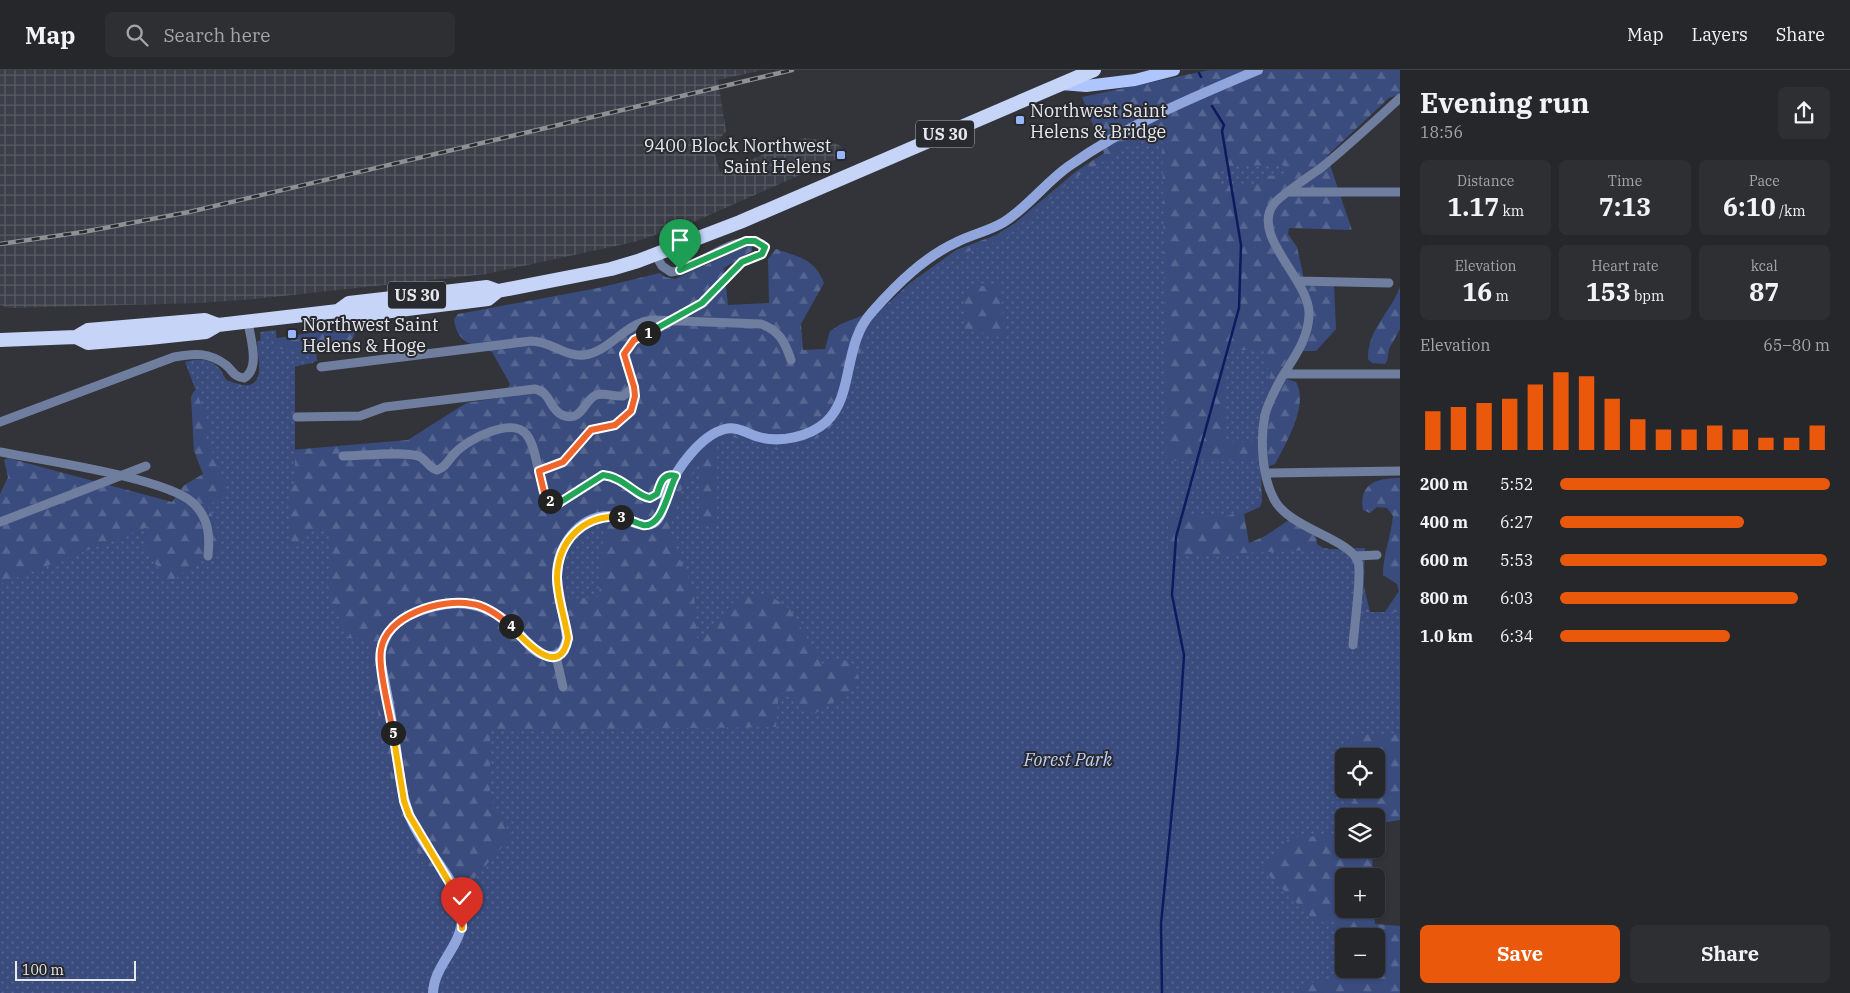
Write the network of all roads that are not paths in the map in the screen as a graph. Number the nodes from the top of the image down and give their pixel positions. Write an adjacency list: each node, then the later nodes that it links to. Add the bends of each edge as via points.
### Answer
1 (1094, 70): 4 (highway, US 30)
2 (1258, 70): 28 (main road, via 1132,126 1067,167 1004,222 957,242 904,279 864,322 856,336 841,399 826,422 797,437 785,439 765,439 739,430 724,429 705,439)
3 (1166, 71): 4 (main road, via 1135,80 1086,86)
4 (1060, 84): 8 (highway, US 30, via 740,222)
5 (1400, 98): 6 (street)
6 (1289, 192): 7 (street); 9 (street, via 1272,205 1268,223 1273,242)
7 (1400, 192)
8 (655, 254): 11 (street, via 662,266 674,272 746,241 755,241 765,247 762,254 742,262 702,303); 12 (highway, US 30, via 611,269 498,291 488,299 351,316 338,311)
9 (1298, 281): 10 (street); 16 (street, via 1310,314 1301,347)
10 (1389, 283)
11 (672, 321): 14 (street, via 761,324 782,337); 15 (street, via 637,324 585,355 571,354 545,342 531,341); 18 (street, via 634,340 624,350)
12 (248, 322): 13 (highway, US 30, via 218,325 206,332 88,343 76,337); 20 (street, via 253,367 250,375 244,378 235,375 213,357 192,353)
13 (0, 340)
14 (791, 360)
15 (321, 366)
16 (1284, 374): 17 (street); 26 (street, via 1265,415)
17 (1400, 374)
18 (634, 387): 19 (street, via 623,396 596,396 580,414 571,416 560,414 544,392 535,389 385,407 360,416); 24 (street, via 634,402 627,416 615,425 591,430 563,462)
19 (297, 417)
20 (0, 422)
21 (0, 452): 27 (street)
22 (343, 456): 24 (street, via 412,455 437,470 443,468 468,441 481,434 510,429 527,435)
23 (146, 466): 27 (street)
24 (539, 471): 28 (street, via 546,496 559,503 603,475 624,482 648,498 657,494 665,476)
25 (1400, 471): 26 (street)
26 (1266, 473): 32 (street, via 1272,496 1280,508 1300,524)
27 (121, 476): 29 (street); 31 (street, via 172,491 193,502 207,523 210,538)
28 (676, 476): 34 (main road, via 660,516 654,522 643,525 623,517 600,517 579,527 566,542 557,578 568,638 564,649)
29 (0, 522)
30 (1377, 555): 32 (street)
31 (208, 556)
32 (1355, 556): 33 (street, via 1359,578)
33 (1353, 645)
34 (556, 656): 35 (street); 36 (main road, via 546,656 534,650 492,612 463,603 436,606 405,618 388,632 384,641 380,660 404,801 418,834 447,877 462,907 462,928 439,972)
35 (564, 687)
36 (433, 993)

